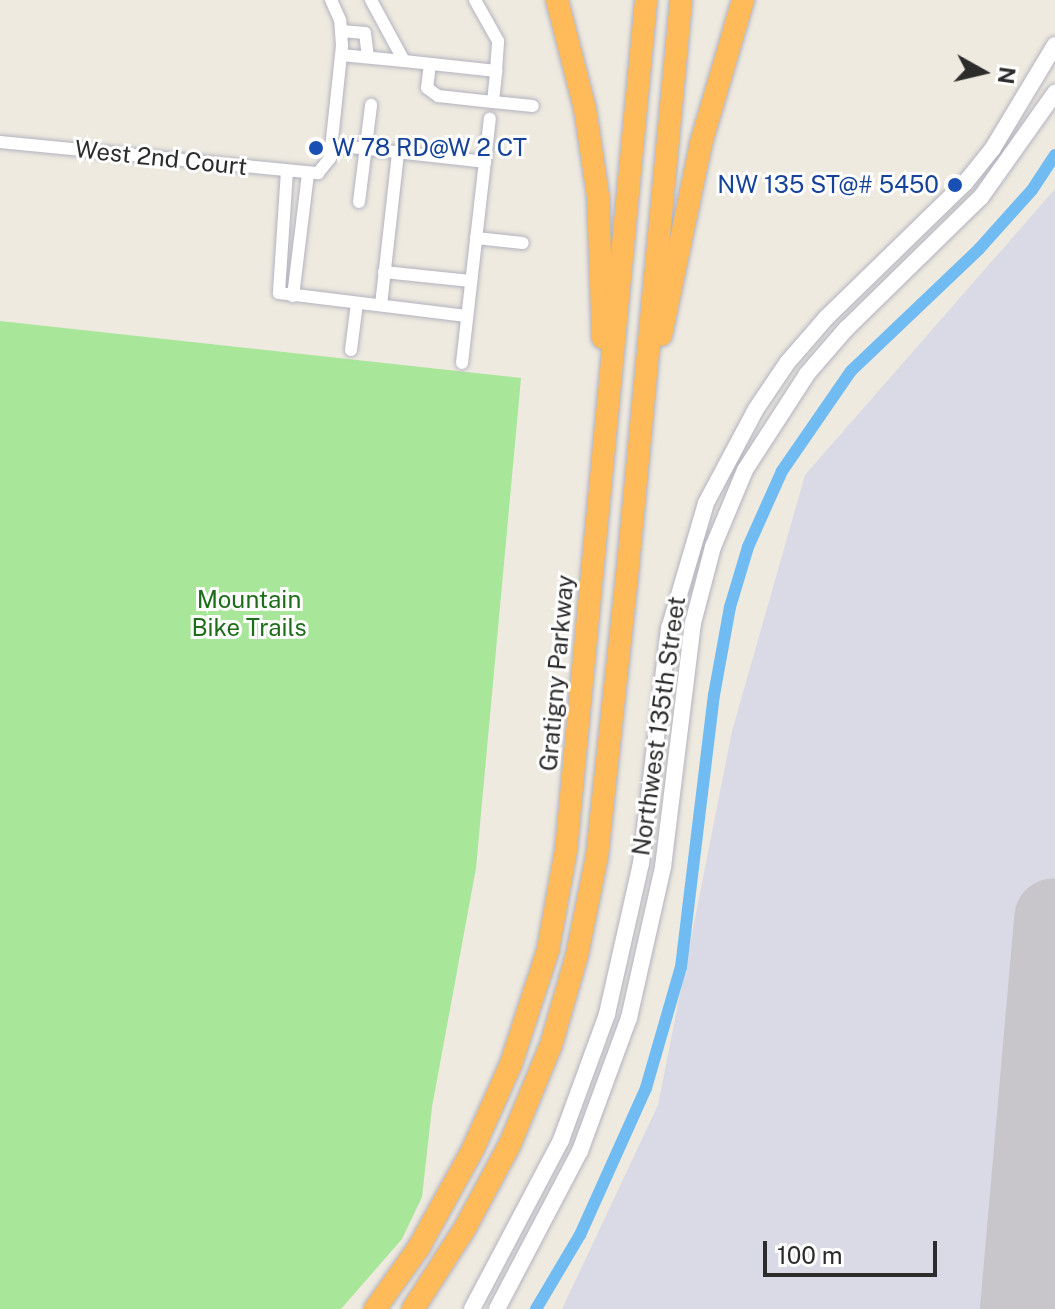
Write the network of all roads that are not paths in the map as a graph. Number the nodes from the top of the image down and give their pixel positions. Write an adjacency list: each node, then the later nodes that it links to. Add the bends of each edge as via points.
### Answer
1 (371, 0): 12 (street)
2 (475, 0): 14 (street, via 498,41)
3 (557, 0): 41 (highway, via 585,109 598,196 605,268)
4 (646, 0): 41 (highway, Gratigny Parkway)
5 (681, 0): 40 (highway)
6 (743, 0): 40 (highway, via 701,143)
7 (336, 3): 8 (street)
8 (341, 31): 10 (street); 11 (street, via 365,33)
9 (1055, 45): 44 (main road, Northwest 135th Street, via 993,148 965,183 787,363 748,421 706,503 669,629 641,863 607,1014 561,1140)
10 (341, 55): 11 (street); 21 (street)
11 (368, 57): 12 (street)
12 (404, 61): 13 (street)
13 (430, 64): 14 (street); 16 (street, via 431,94)
14 (496, 71): 16 (street)
15 (1055, 93): 45 (main road, Northwest 135th Street, via 981,197 807,374 745,470 713,547 693,623 663,867 629,1018 580,1151)
16 (493, 102): 18 (street)
17 (371, 105): 22 (street)
18 (533, 106)
19 (490, 119): 24 (street)
20 (0, 142): 25 (street, West 2nd Court)
21 (332, 145): 22 (street); 26 (street, West 2nd Court, via 322,171)
22 (365, 149): 23 (street); 28 (street)
23 (398, 153): 24 (street); 32 (street)
24 (485, 162): 30 (street)
25 (287, 171): 26 (street, West 2nd Court); 27 (street)
26 (308, 174): 29 (street)
27 (283, 201): 29 (street); 34 (street, via 276,287)
28 (359, 202)
29 (304, 204): 34 (street)
30 (476, 238): 31 (street); 33 (street)
31 (523, 243)
32 (384, 272): 33 (street); 36 (street)
33 (471, 281): 37 (street)
34 (293, 296): 35 (street)
35 (357, 303): 36 (street); 38 (street)
36 (381, 305): 37 (street)
37 (467, 316): 39 (street)
38 (351, 350)
39 (462, 363)
40 (643, 418): 43 (highway, via 597,856 577,955 551,1045 510,1144)
41 (602, 460): 42 (highway, Gratigny Parkway, via 566,850 548,950 511,1064 473,1149 419,1247)
42 (375, 1309)
43 (413, 1309)
44 (472, 1309)
45 (497, 1309)

